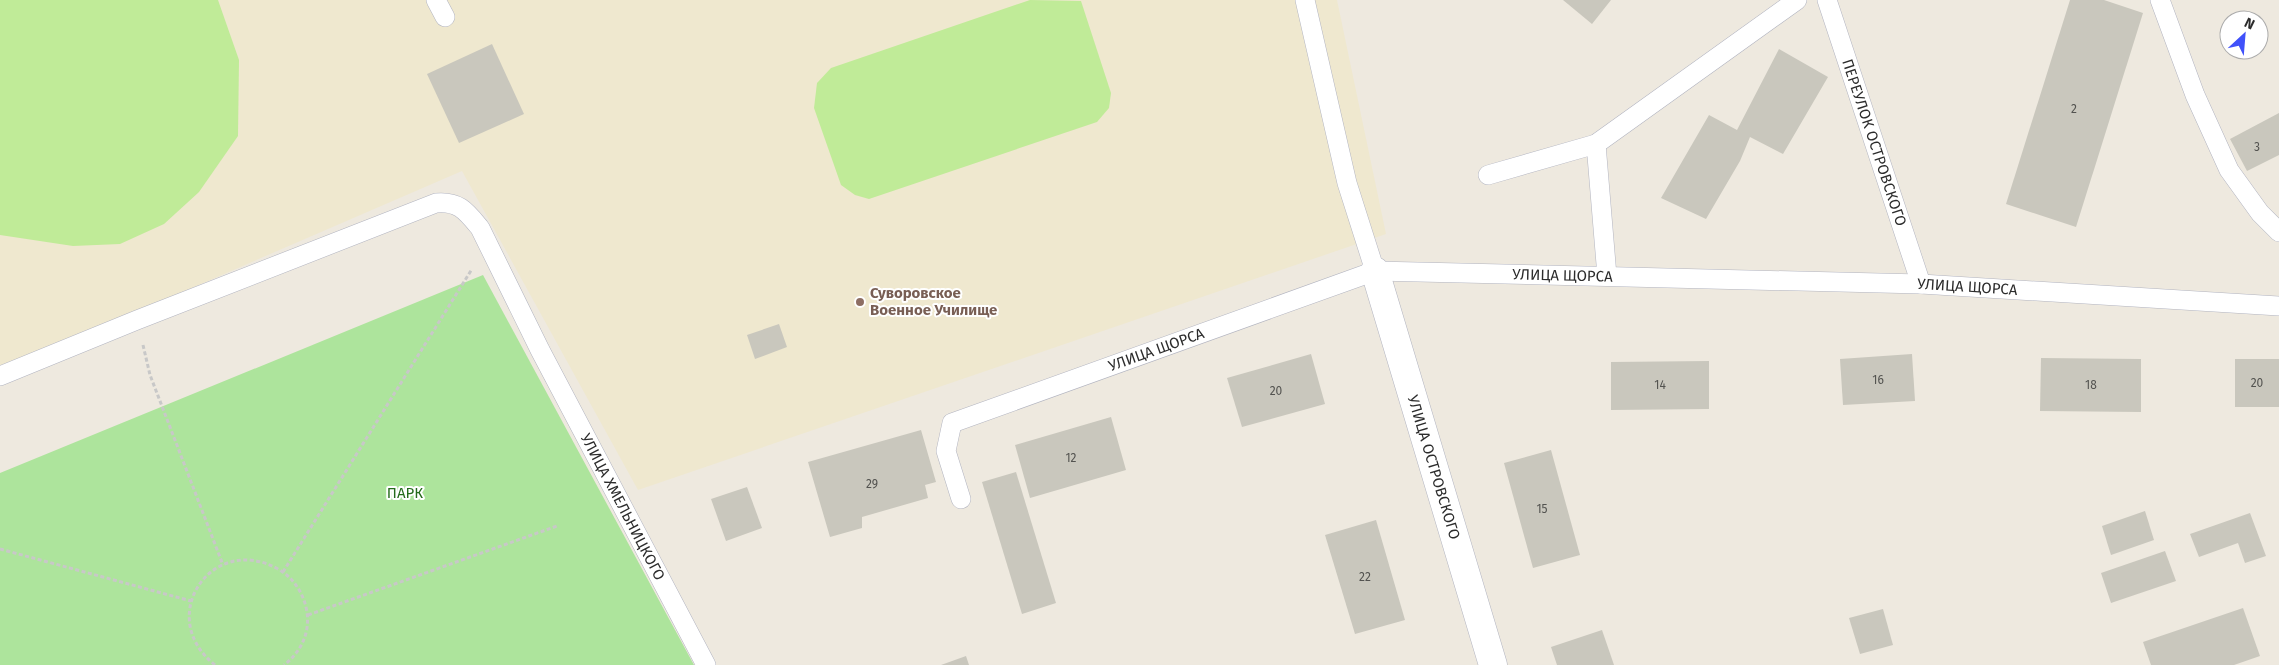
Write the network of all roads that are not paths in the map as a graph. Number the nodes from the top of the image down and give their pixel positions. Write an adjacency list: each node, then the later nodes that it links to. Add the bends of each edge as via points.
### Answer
1 (436, 0): 6 (lane)
2 (1305, 0): 10 (lane, via 1348,183)
3 (1797, 0): 7 (lane)
4 (1827, 0): 12 (lane, ПЕРЕУЛОК ОСТРОВСКОГО)
5 (2160, 0): 9 (lane, via 2195,95 2228,170 2260,214)
6 (445, 17)
7 (1596, 144): 8 (lane); 11 (lane)
8 (1488, 175)
9 (2279, 232)
10 (1375, 271): 11 (lane, УЛИЦА ЩОРСА); 15 (lane, УЛИЦА ЩОРСА, via 952,423 946,450); 17 (street, УЛИЦА ОСТРОВСКОГО)
11 (1606, 276): 12 (lane, УЛИЦА ЩОРСА)
12 (1921, 284): 13 (lane, УЛИЦА ЩОРСА)
13 (2279, 306)
14 (0, 376): 16 (lane, УЛИЦА ХМЕЛЬНИЦКОГО, via 436,203 450,202 466,211 480,228 540,350)
15 (961, 500)
16 (706, 665)
17 (1493, 665)

